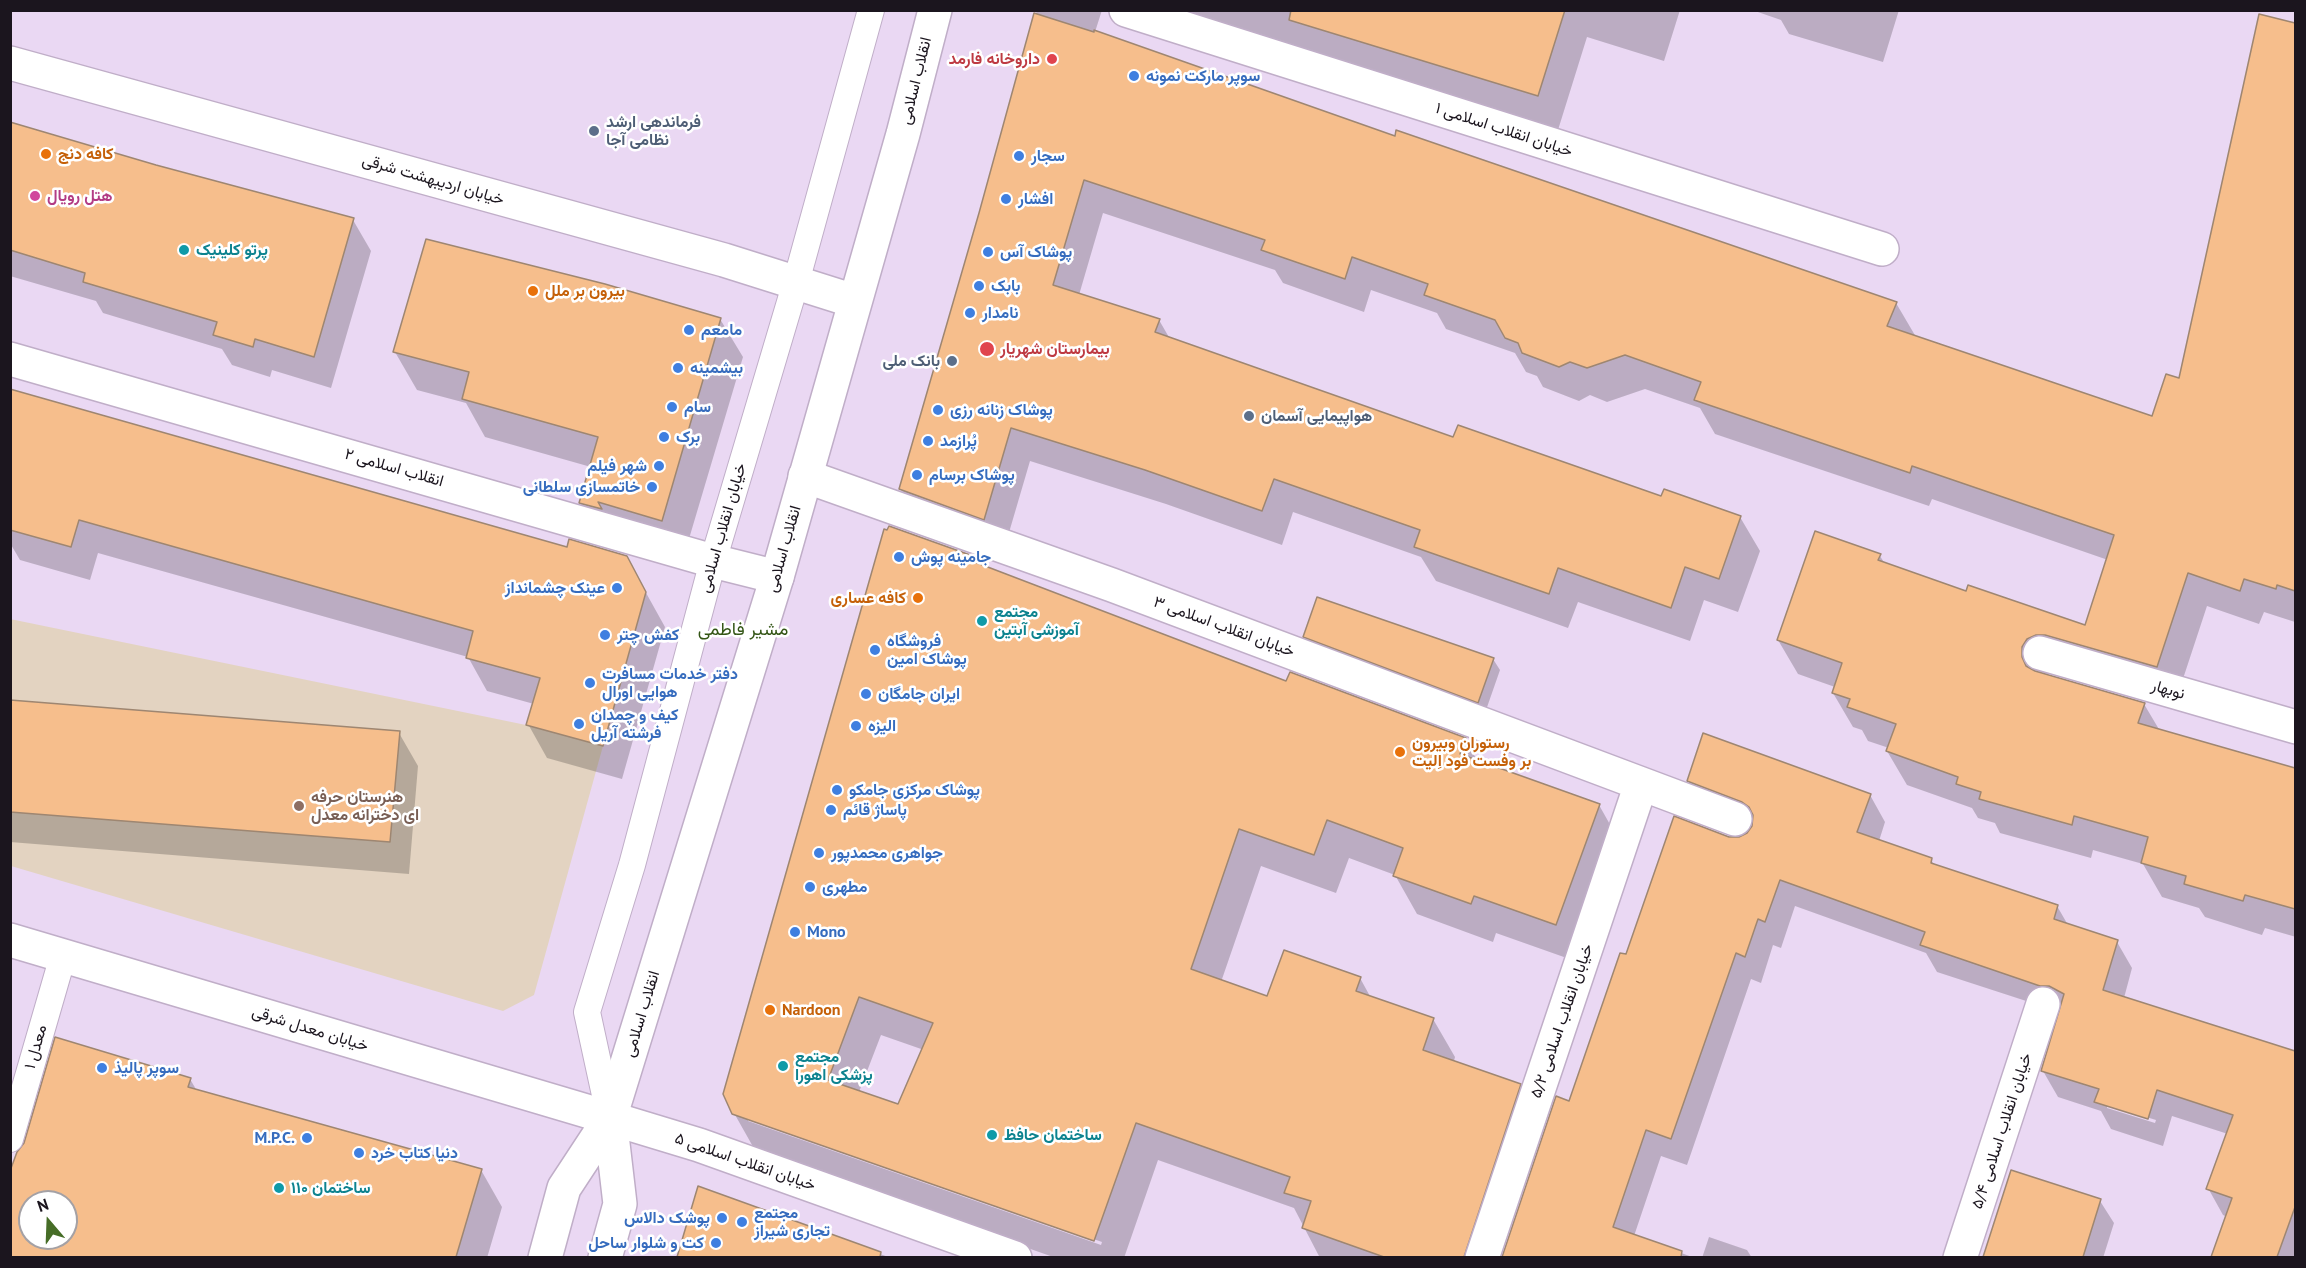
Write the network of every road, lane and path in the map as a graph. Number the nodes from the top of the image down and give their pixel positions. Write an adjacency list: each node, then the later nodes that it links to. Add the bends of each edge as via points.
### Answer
1 (871, 10): 6 (lane, خیابان انقلاب اسلامی)
2 (934, 10): 7 (street, انقلاب اسلامی)
3 (1126, 10): 5 (street, خیابان انقلاب اسلامی ۱)
4 (10, 63): 6 (street, خیابان اردیبهشت شرقی)
5 (1882, 249)
6 (796, 282): 7 (street, خیابان اردیبهشت شرقی); 10 (lane, خیابان انقلاب اسلامی)
7 (854, 301): 9 (street, انقلاب اسلامی)
8 (10, 359): 10 (street, ۲ انقلاب اسلامی)
9 (805, 476): 11 (street, انقلاب اسلامی); 14 (street, خیابان انقلاب اسلامی ۳, via 1123,589)
10 (713, 561): 11 (street, ۲ انقلاب اسلامی); 19 (lane, خیابان انقلاب اسلامی, via 632,865 587,1012)
11 (777, 577): 19 (street, انقلاب اسلامی)
12 (2040, 653): 13 (street, نوبهار)
13 (2295, 727)
14 (1641, 784): 15 (street, خیابان انقلاب اسلامی ۳); 24 (street, خیابان انقلاب اسلامی ۵/۲)
15 (1736, 819)
16 (10, 940): 17 (street, خیابان معدل شرقی)
17 (63, 956): 19 (street, خیابان معدل شرقی); 20 (lane, ۱ معدل)
18 (2043, 1004): 25 (street, خیابان انقلاب اسلامی ۵/۴)
19 (610, 1118): 21 (street, انقلاب اسلامی, via 564,1188); 22 (street, انقلاب اسلامی, via 620,1204); 23 (street, خیابان انقلاب اسلامی ۵, via 699,1145)
20 (10, 1139)
21 (545, 1257)
22 (605, 1257)
23 (1015, 1257)
24 (1482, 1257)
25 (1960, 1257)

